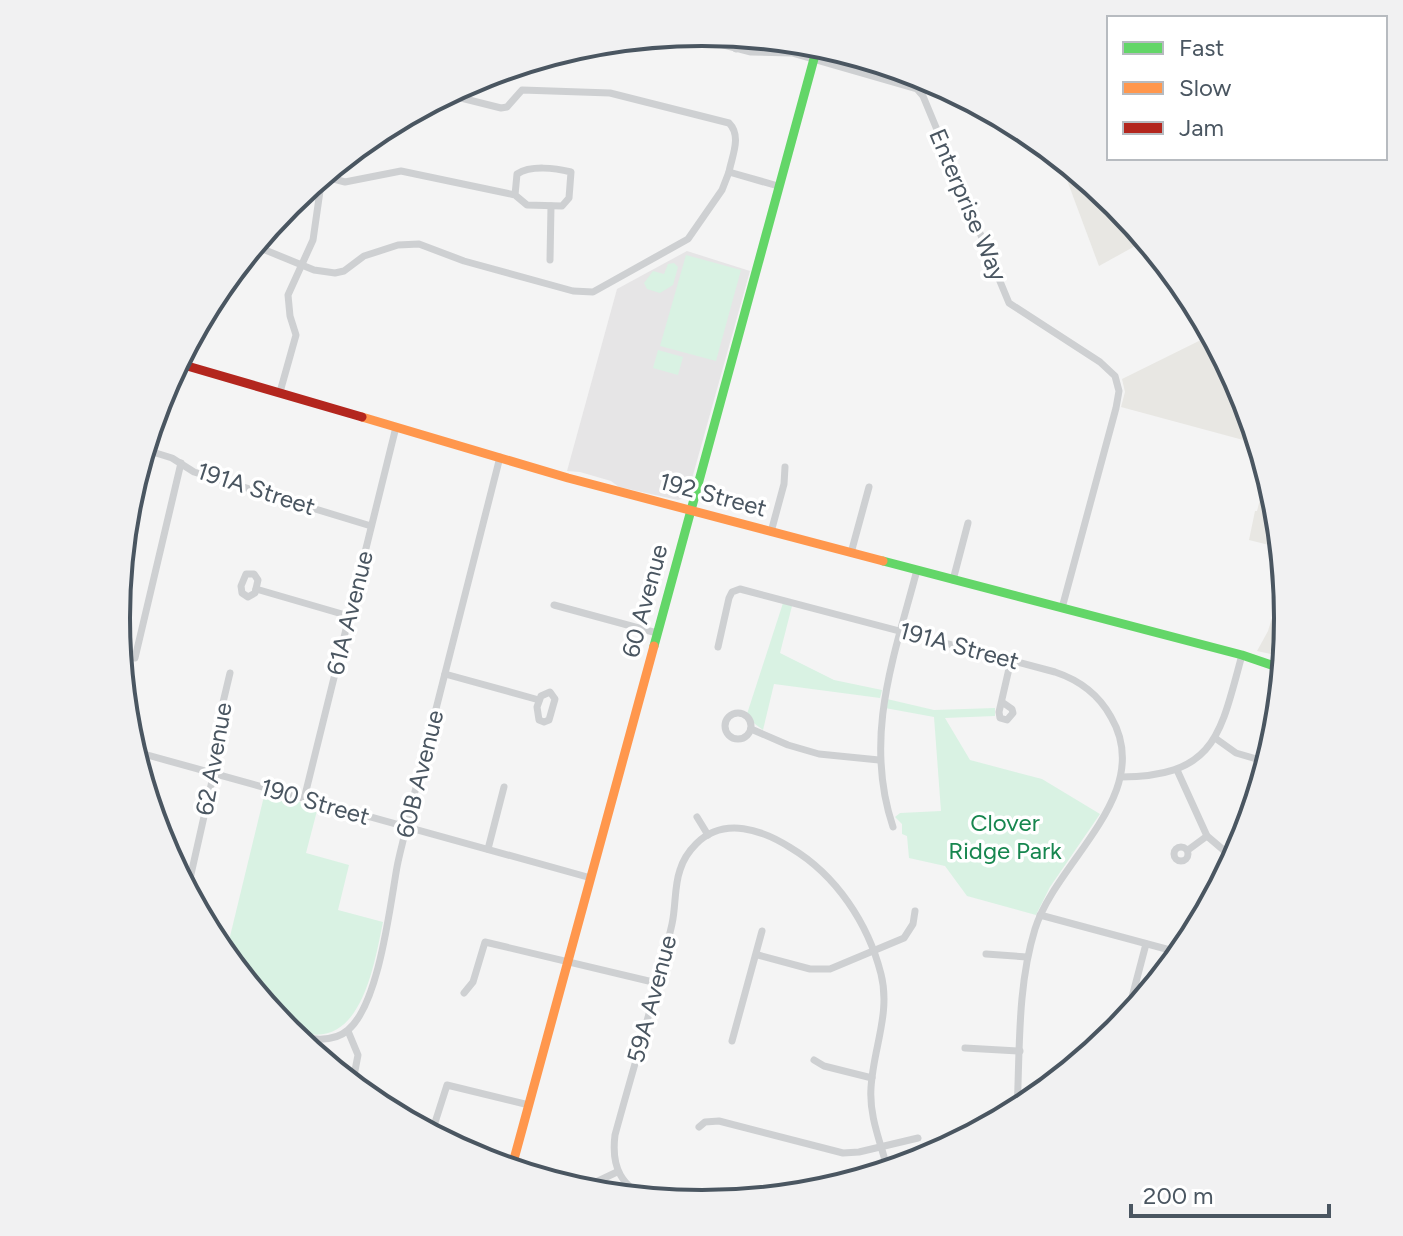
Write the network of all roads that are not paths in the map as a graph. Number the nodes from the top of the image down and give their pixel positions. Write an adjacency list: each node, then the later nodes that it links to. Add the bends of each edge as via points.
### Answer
1 (728, 47): 2 (street)
2 (736, 49): 3 (street)
3 (771, 50)
4 (797, 54): 5 (street)
5 (814, 58): 9 (main road, 60 Avenue); 33 (street, Enterprise Way, via 917,89 1009,303 1115,376 1116,408)
6 (463, 99): 7 (street, via 501,108 522,90 610,93 729,123 736,141)
7 (729, 172): 9 (street); 15 (street, via 688,239 593,292 464,261 419,244 364,256 335,273)
8 (335, 179): 11 (street, via 345,182 401,171)
9 (778, 186): 24 (main road, 60 Avenue)
10 (321, 191): 15 (street, via 315,233)
11 (515, 195): 12 (street, via 527,205); 12 (street, via 517,174 525,169 571,172 569,198 562,206)
12 (551, 206): 14 (street)
13 (264, 250): 15 (street)
14 (550, 260)
15 (302, 266): 17 (street, via 288,295 296,335)
16 (188, 366): 17 (main road, 192 Street)
17 (280, 392): 18 (main road, 192 Street)
18 (396, 427): 20 (main road, 192 Street); 26 (street, 61A Avenue)
19 (154, 453): 21 (street, 191A Street)
20 (500, 457): 24 (main road, 192 Street); 44 (street, 60B Avenue)
21 (181, 463): 26 (street, 191A Street, via 194,472); 39 (street)
22 (785, 467): 27 (street)
23 (869, 487): 28 (street)
24 (689, 510): 27 (main road, 192 Street); 36 (main road, 60 Avenue)
25 (968, 523): 30 (street)
26 (371, 526): 34 (street, 61A Avenue)
27 (771, 532): 28 (main road, 192 Street)
28 (851, 553): 29 (main road, 192 Street)
29 (917, 570): 30 (main road, 192 Street); 35 (street)
30 (953, 580): 33 (main road, 192 Street)
31 (256, 589): 34 (street)
32 (554, 605): 36 (street)
33 (1062, 608): 38 (main road, 192 Street)
34 (349, 616): 56 (street, 61A Avenue)
35 (901, 630): 37 (street, 191A Street, via 740,589 732,592); 40 (street, 191A Street); 51 (street, via 881,713)
36 (657, 633): 66 (main road, 60 Avenue)
37 (718, 647)
38 (1242, 655): 41 (main road, 192 Street); 42 (main road, 192 Street); 48 (street)
39 (135, 658)
40 (1011, 660): 46 (street); 54 (street, 191A Street, via 1063,674 1099,700 1118,733)
41 (1272, 661)
42 (1271, 665)
43 (230, 673): 53 (street, 62 Avenue)
44 (445, 674): 45 (street); 58 (street, 60B Avenue)
45 (539, 700)
46 (1002, 702)
47 (751, 729): 51 (street, via 819,754)
48 (1215, 738): 50 (street); 52 (street)
49 (146, 755): 53 (street, 190 Street)
50 (1256, 759)
51 (879, 760): 59 (street)
52 (1177, 770): 54 (street); 61 (street)
53 (214, 774): 56 (street, 190 Street); 65 (street, 62 Avenue)
54 (1121, 777): 68 (street, via 1105,815)
55 (504, 787): 62 (street)
56 (304, 799): 58 (street, 190 Street)
57 (697, 817): 60 (street)
58 (406, 827): 62 (street, 190 Street); 80 (street, 60B Avenue, via 373,981)
59 (893, 827)
60 (708, 835): 72 (street, via 728,828 753,830 804,856 851,906); 77 (street, 59A Avenue, via 681,866)
61 (1207, 836): 63 (street); 64 (street)
62 (488, 849): 66 (street, 190 Street)
63 (1188, 850)
64 (1224, 851)
65 (191, 876)
66 (591, 878): 76 (main road, 60 Avenue)
67 (915, 911): 72 (street, via 904,938)
68 (1040, 915): 70 (street); 75 (street)
69 (762, 931): 74 (street)
70 (1146, 944): 71 (street); 79 (street)
71 (1167, 949)
72 (873, 952): 74 (street, via 823,970); 87 (street, via 884,998)
73 (986, 954): 75 (street)
74 (758, 955): 82 (street)
75 (1027, 957): 84 (street)
76 (568, 961): 77 (street); 78 (street, via 485,942 473,982); 89 (main road, 60 Avenue)
77 (657, 983): 96 (street, 59A Avenue, via 615,1135)
78 (464, 993)
79 (1133, 994)
80 (348, 1031): 81 (street); 86 (street, via 358,1055)
81 (315, 1040)
82 (732, 1041)
83 (965, 1048): 84 (street)
84 (1020, 1051): 88 (street)
85 (814, 1060): 87 (street)
86 (355, 1073)
87 (872, 1078): 93 (street, via 871,1109)
88 (1018, 1095)
89 (529, 1105): 90 (street, via 447,1085); 94 (main road, 60 Avenue)
90 (435, 1123)
91 (699, 1127): 93 (street, via 719,1121 843,1153)
92 (918, 1138): 93 (street)
93 (881, 1147): 95 (street)
94 (514, 1158)
95 (885, 1160)
96 (617, 1172): 97 (street); 98 (street)
97 (599, 1180)
98 (629, 1185)

